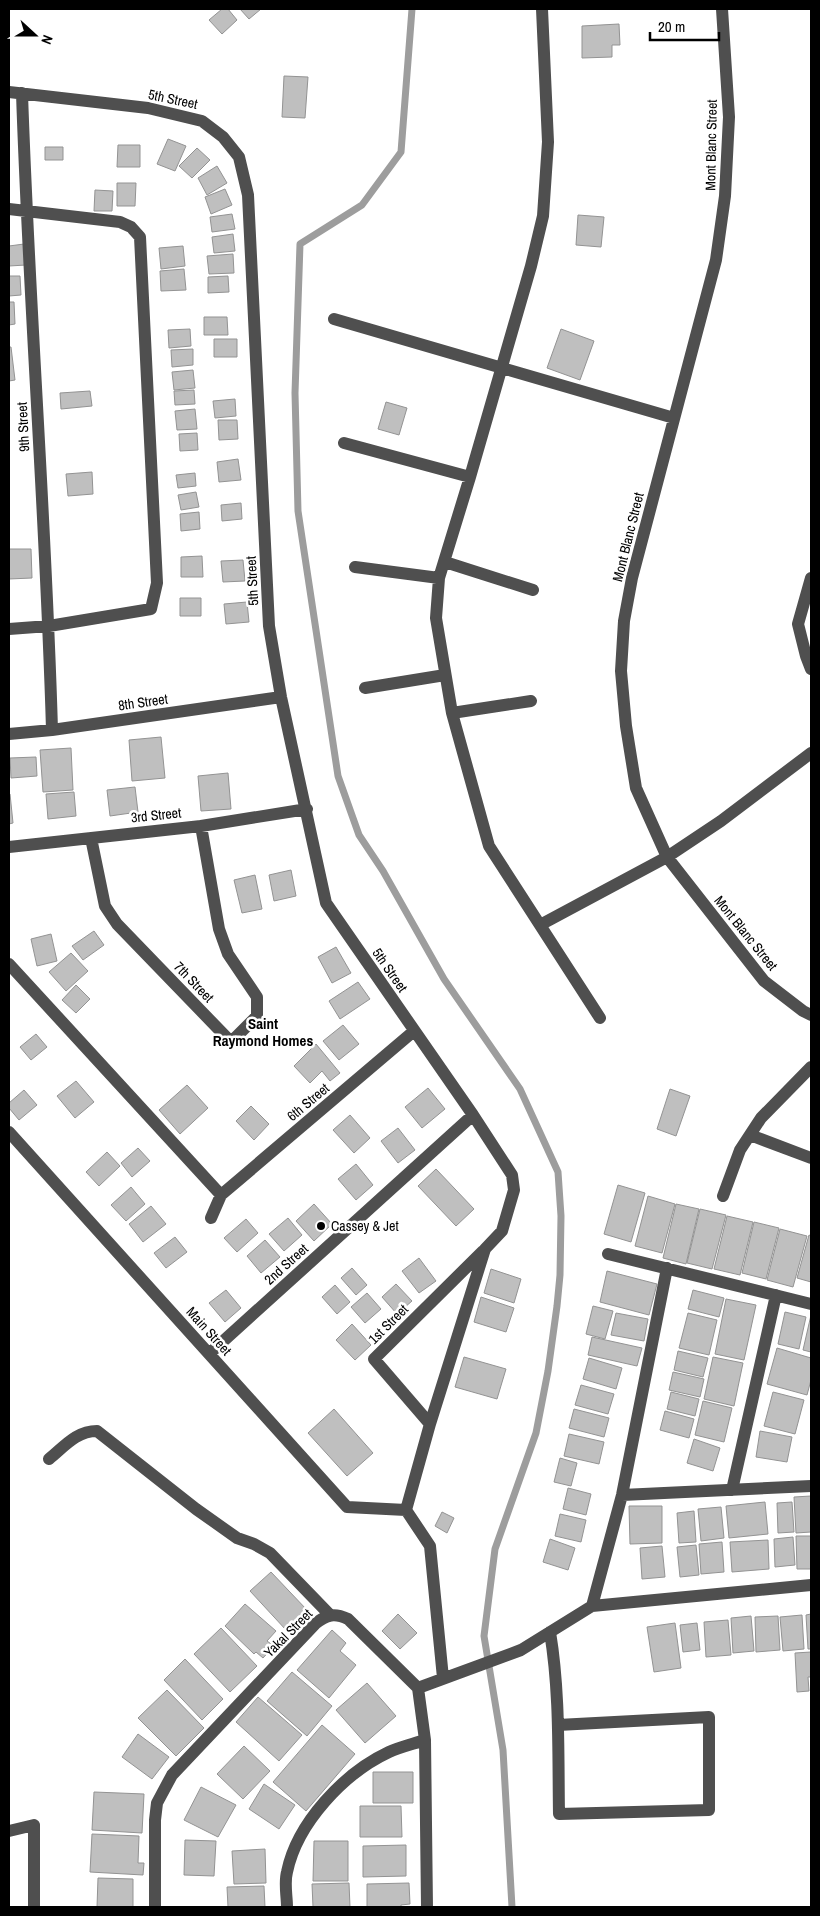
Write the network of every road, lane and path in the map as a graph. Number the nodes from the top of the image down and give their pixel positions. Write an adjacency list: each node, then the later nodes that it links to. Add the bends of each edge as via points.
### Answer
1 (542, 9): 8 (street, via 548,142 543,216)
2 (722, 9): 9 (street, Mont Blanc Street, via 729,118 726,196 716,260)
3 (9, 92): 4 (street, 5th Street)
4 (22, 93): 6 (street, 9th Street); 22 (street, 5th Street, via 148,108 202,121 223,137 240,157 248,195 269,626)
5 (9, 209): 6 (street)
6 (26, 212): 17 (street, 9th Street); 17 (street, via 120,222 131,227 140,237 157,583 155,613)
7 (334, 319): 8 (street)
8 (501, 368): 9 (street); 11 (street)
9 (674, 418): 32 (street, Mont Blanc Street, via 632,578 624,621 621,671 636,788)
10 (344, 443): 11 (street)
11 (470, 477): 12 (street)
12 (444, 562): 14 (street); 16 (street)
13 (355, 567): 14 (street)
14 (439, 578): 20 (street, via 436,618)
15 (811, 578): 19 (street, via 798,624)
16 (533, 590)
17 (49, 626): 18 (street); 25 (street, 9th Street)
18 (9, 629)
19 (811, 668)
20 (445, 675): 21 (street); 24 (street)
21 (365, 688)
22 (281, 697): 25 (street, 8th Street); 28 (street, 5th Street)
23 (531, 701): 24 (street)
24 (452, 713): 33 (street, via 489,846)
25 (52, 730): 26 (street, 8th Street)
26 (9, 734)
27 (811, 754): 32 (street, via 721,822)
28 (306, 810): 29 (street, 3rd Street); 37 (street, 5th Street, via 326,903)
29 (201, 826): 30 (street, 3rd Street); 30 (street, 7th Street, via 219,929 228,954 257,998 257,1016 231,1042 116,924 105,906)
30 (91, 838): 31 (street, 3rd Street)
31 (9, 847)
32 (666, 857): 33 (street); 35 (street, Mont Blanc Street, via 764,981)
33 (540, 925): 36 (street)
34 (9, 964): 44 (street)
35 (811, 1015)
36 (600, 1018)
37 (414, 1031): 39 (street, 5th Street); 44 (street, 6th Street)
38 (811, 1067): 41 (street, via 761,1118)
39 (473, 1115): 43 (street, 5th Street, via 512,1175); 52 (street, 2nd Street)
40 (9, 1132): 52 (street, Main Street)
41 (750, 1135): 42 (street); 45 (street, via 740,1150)
42 (811, 1158)
43 (514, 1190): 47 (street, 1st Street, via 502,1231)
44 (220, 1195): 46 (street)
45 (722, 1196)
46 (211, 1218)
47 (485, 1249): 53 (street, 1st Street); 53 (street, 1st Street, via 374,1359)
48 (608, 1254): 49 (street)
49 (667, 1268): 50 (street); 57 (street)
50 (776, 1295): 51 (street); 56 (street)
51 (811, 1304)
52 (209, 1354): 58 (street, Main Street, via 347,1507)
53 (430, 1424): 58 (street, 1st Street)
54 (49, 1460): 61 (street, via 79,1434 97,1431 237,1538 270,1553)
55 (811, 1486): 56 (street)
56 (732, 1490): 57 (street)
57 (622, 1495): 60 (street)
58 (406, 1510): 63 (street, via 430,1546)
59 (811, 1585): 60 (street)
60 (592, 1606): 62 (street)
61 (330, 1615): 64 (street, Yakal Street, via 348,1619); 69 (street, Yakal Street, via 315,1624 172,1775 163,1790 155,1820)
62 (550, 1632): 63 (street, via 521,1650); 65 (street)
63 (443, 1678): 64 (street)
64 (418, 1688): 66 (street)
65 (558, 1725): 65 (street, via 709,1717 709,1810 559,1814)
66 (425, 1740): 70 (street, via 390,1751 366,1765 344,1783 307,1824 294,1847 286,1874); 71 (street)
67 (9, 1831): 68 (street, via 34,1825)
68 (34, 1907)
69 (155, 1907)
70 (287, 1907)
71 (427, 1907)

